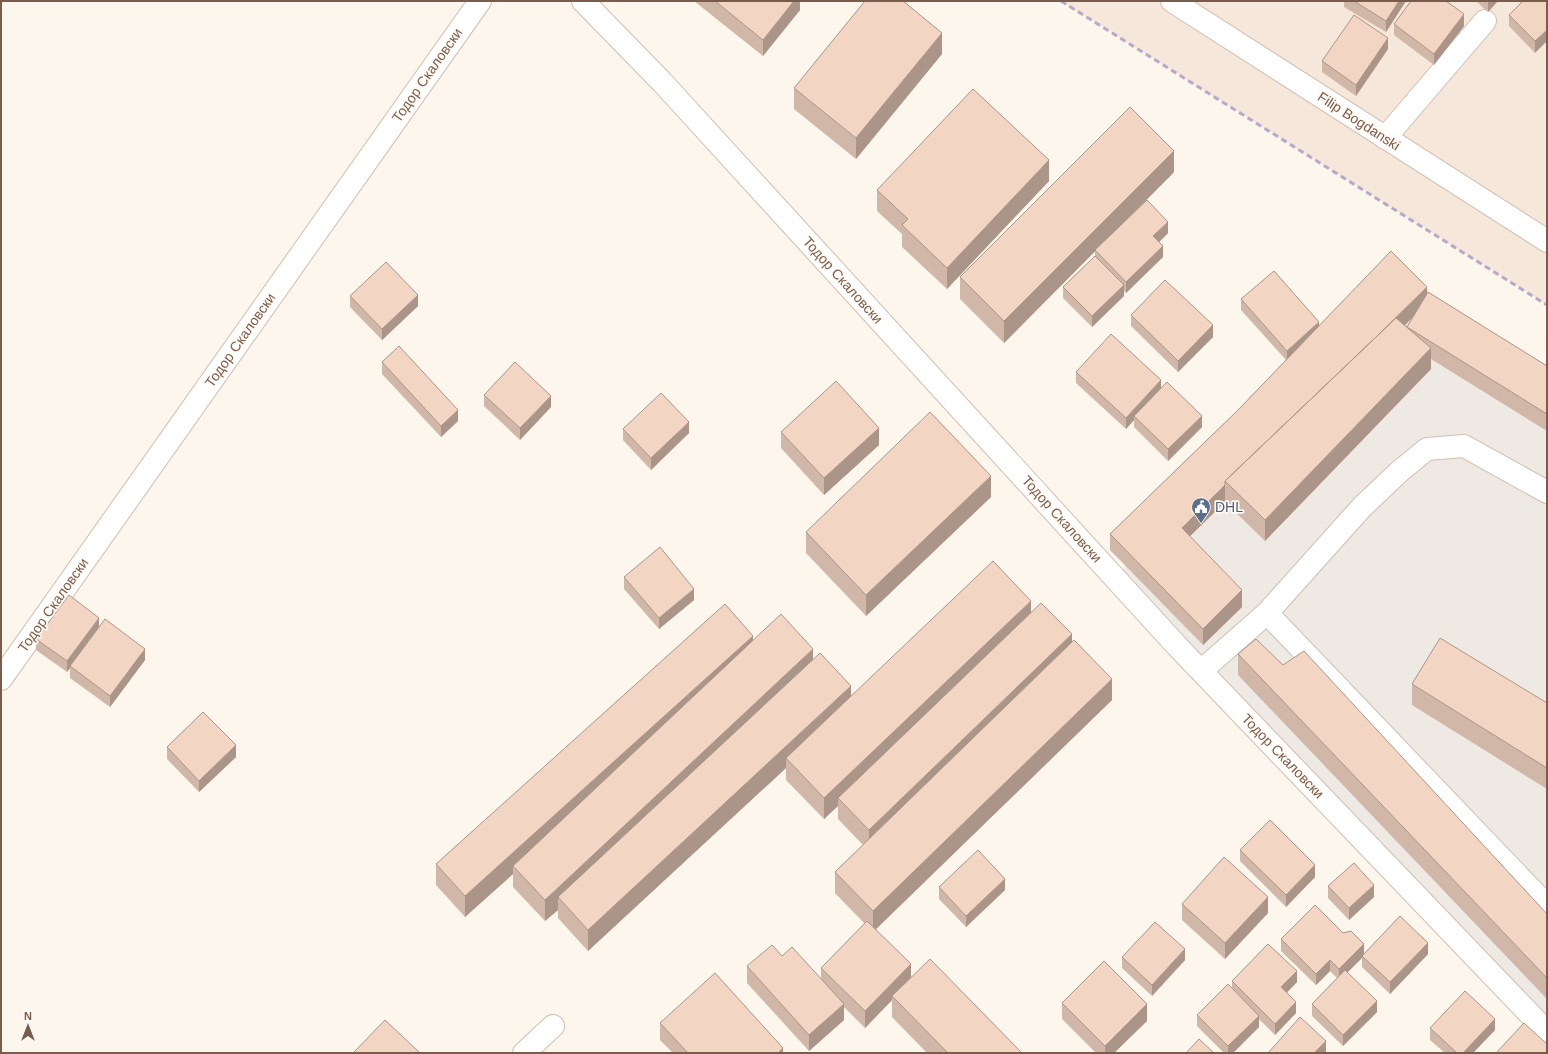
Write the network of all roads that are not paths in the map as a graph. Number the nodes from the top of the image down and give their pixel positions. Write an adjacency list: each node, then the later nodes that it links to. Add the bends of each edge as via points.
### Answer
1 (480, 1): 10 (street, Тодор Скаловски)
2 (583, 1): 9 (street, Тодор Скаловски, via 662,82)
3 (1172, 1): 5 (street, Filip Bogdanski)
4 (1485, 21): 5 (street)
5 (1385, 138): 6 (street, Filip Bogdanski)
6 (1547, 241)
7 (1547, 492): 8 (street, via 1464,446 1427,449 1362,507)
8 (1266, 613): 9 (street); 11 (street)
9 (1201, 671): 13 (street, Тодор Скаловски)
10 (1, 679)
11 (1547, 906)
12 (553, 1026): 14 (street)
13 (1547, 1032)
14 (524, 1053)

